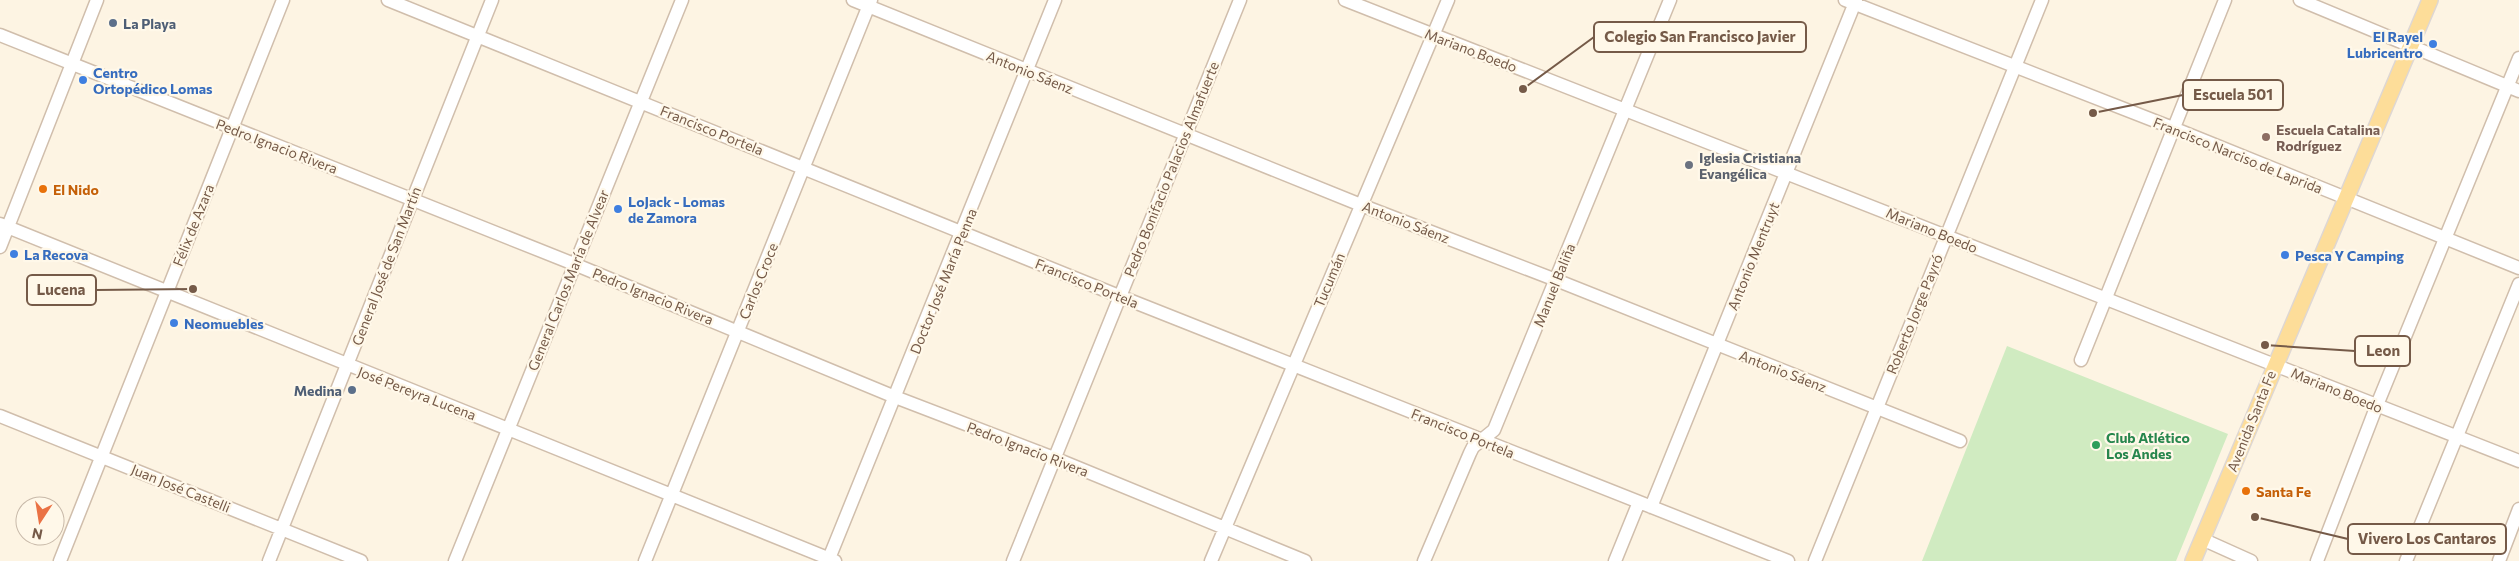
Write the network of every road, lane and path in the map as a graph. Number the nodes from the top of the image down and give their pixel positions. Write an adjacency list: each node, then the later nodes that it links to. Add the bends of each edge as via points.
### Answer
1 (98, 0): 23 (street)
2 (283, 0): 29 (street, Félix de Azara)
3 (388, 0): 20 (street, Francisco Portela)
4 (492, 0): 20 (street, General José de San Martín)
5 (682, 0): 27 (street, General Carlos María de Alvear)
6 (853, 0): 17 (street, Antonio Sáenz)
7 (1055, 0): 25 (street, Doctor José María Penna)
8 (1240, 0): 31 (street, Pedro Bonifacio Palacios Almafuerte)
9 (1345, 0): 19 (street, Mariano Boedo)
10 (1448, 0): 19 (street, Tucumán)
11 (1670, 0): 28 (street, Manuel Baliña)
12 (2042, 0): 24 (street, Roberto Jorge Payró)
13 (2226, 0): 30 (street)
14 (2300, 0): 21 (street)
15 (2430, 0): 21 (main road, Avenida Santa Fe)
16 (1852, 1): 24 (street, Francisco Narciso de Laprida); 33 (street, Antonio Mentruyt)
17 (870, 3): 25 (street, Antonio Sáenz); 32 (street, Carlos Croce)
18 (0, 35): 23 (street, Pedro Ignacio Rivera)
19 (1433, 35): 28 (street, Mariano Boedo); 36 (street, Tucumán)
20 (478, 36): 27 (street, Francisco Portela); 35 (street, General José de San Martín)
21 (2411, 45): 26 (street); 34 (main road, Avenida Santa Fe)
22 (2519, 58): 26 (street)
23 (72, 65): 29 (street, Pedro Ignacio Rivera); 37 (street)
24 (2015, 67): 30 (street, Francisco Narciso de Laprida); 39 (street, Roberto Jorge Payró)
25 (1026, 70): 31 (street, Antonio Sáenz); 38 (street, Doctor José María Penna)
26 (2513, 88): 40 (street)
27 (641, 102): 32 (street, Francisco Portela); 42 (street, General Carlos María de Alvear)
28 (1624, 110): 33 (street, Mariano Boedo); 44 (street, Manuel Baliña)
29 (232, 128): 35 (street, Pedro Ignacio Rivera); 46 (street, Félix de Azara)
30 (2173, 128): 34 (street, Francisco Narciso de Laprida); 48 (street)
31 (1186, 134): 36 (street, Antonio Sáenz); 47 (street, Pedro Bonifacio Palacios Almafuerte)
32 (804, 167): 38 (street, Francisco Portela); 49 (street, Carlos Croce)
33 (1786, 173): 39 (street, Mariano Boedo); 50 (street, Antonio Mentruyt)
34 (2345, 198): 40 (street, Francisco Narciso de Laprida); 53 (main road, Avenida Santa Fe)
35 (412, 199): 42 (street, Pedro Ignacio Rivera); 54 (street, General José de San Martín)
36 (1361, 204): 44 (street, Antonio Sáenz); 52 (street, Tucumán)
37 (4, 226): 41 (street); 46 (street, José Pereyra Lucena)
38 (962, 234): 47 (street, Francisco Portela); 55 (street, Doctor José María Penna)
39 (1946, 236): 48 (street, Mariano Boedo); 57 (street, Roberto Jorge Payró)
40 (2444, 239): 43 (street, Francisco Narciso de Laprida); 56 (street)
41 (0, 246)
42 (574, 264): 49 (street, Pedro Ignacio Rivera); 59 (street, General Carlos María de Alvear)
43 (2519, 268)
44 (1556, 280): 50 (street, Antonio Sáenz); 61 (street, Manuel Baliña, via 1494,430)
45 (2519, 284): 60 (street)
46 (167, 292): 54 (street, José Pereyra Lucena); 63 (street, Félix de Azara)
47 (1119, 296): 52 (street, Francisco Portela); 64 (street, Pedro Bonifacio Palacios Almafuerte)
48 (2105, 298): 51 (street); 53 (street, Mariano Boedo)
49 (738, 331): 55 (street, Pedro Ignacio Rivera); 66 (street, Carlos Croce)
50 (1716, 345): 57 (street, Antonio Sáenz); 67 (street, Antonio Mentruyt)
51 (2081, 360)
52 (1294, 365): 61 (street, Francisco Portela); 69 (street, Tucumán)
53 (2274, 365): 56 (street, Mariano Boedo); 71 (main road, Avenida Santa Fe)
54 (347, 366): 59 (street, José Pereyra Lucena); 70 (street, General José de San Martín)
55 (895, 397): 64 (street, Pedro Ignacio Rivera); 72 (street, Doctor José María Penna)
56 (2377, 405): 60 (street, Mariano Boedo); 87 (street)
57 (1877, 408): 62 (street, Antonio Sáenz); 84 (street, Roberto Jorge Payró)
58 (0, 416): 63 (street, Juan José Castelli)
59 (508, 428): 66 (street, José Pereyra Lucena); 76 (street, General Carlos María de Alvear)
60 (2457, 436): 65 (street, Mariano Boedo); 88 (street)
61 (1481, 440): 67 (street, Francisco Portela); 81 (street, Manuel Baliña, via 1470,453)
62 (1960, 441)
63 (102, 456): 70 (street, Juan José Castelli); 73 (street, Félix de Azara)
64 (1054, 458): 69 (street, Pedro Ignacio Rivera); 78 (street, Pedro Bonifacio Palacios Almafuerte)
65 (2519, 461)
66 (671, 494): 72 (street, José Pereyra Lucena); 77 (street, Carlos Croce)
67 (1645, 505): 82 (street, Antonio Mentruyt); 83 (street, Francisco Portela)
68 (2519, 509): 89 (street)
69 (1225, 528): 79 (street, Tucumán); 80 (street, Pedro Ignacio Rivera)
70 (281, 529): 74 (street, General José de San Martín); 75 (street, Juan José Castelli)
71 (2202, 540): 85 (main road, Avenida Santa Fe); 86 (street)
72 (831, 560)
73 (60, 561)
74 (269, 561)
75 (361, 561)
76 (455, 561)
77 (644, 561)
78 (1013, 561)
79 (1211, 561)
80 (1304, 561)
81 (1424, 561)
82 (1615, 561)
83 (1788, 561)
84 (1815, 561)
85 (2193, 561)
86 (2252, 561)
87 (2317, 561)
88 (2406, 561)
89 (2499, 561)

